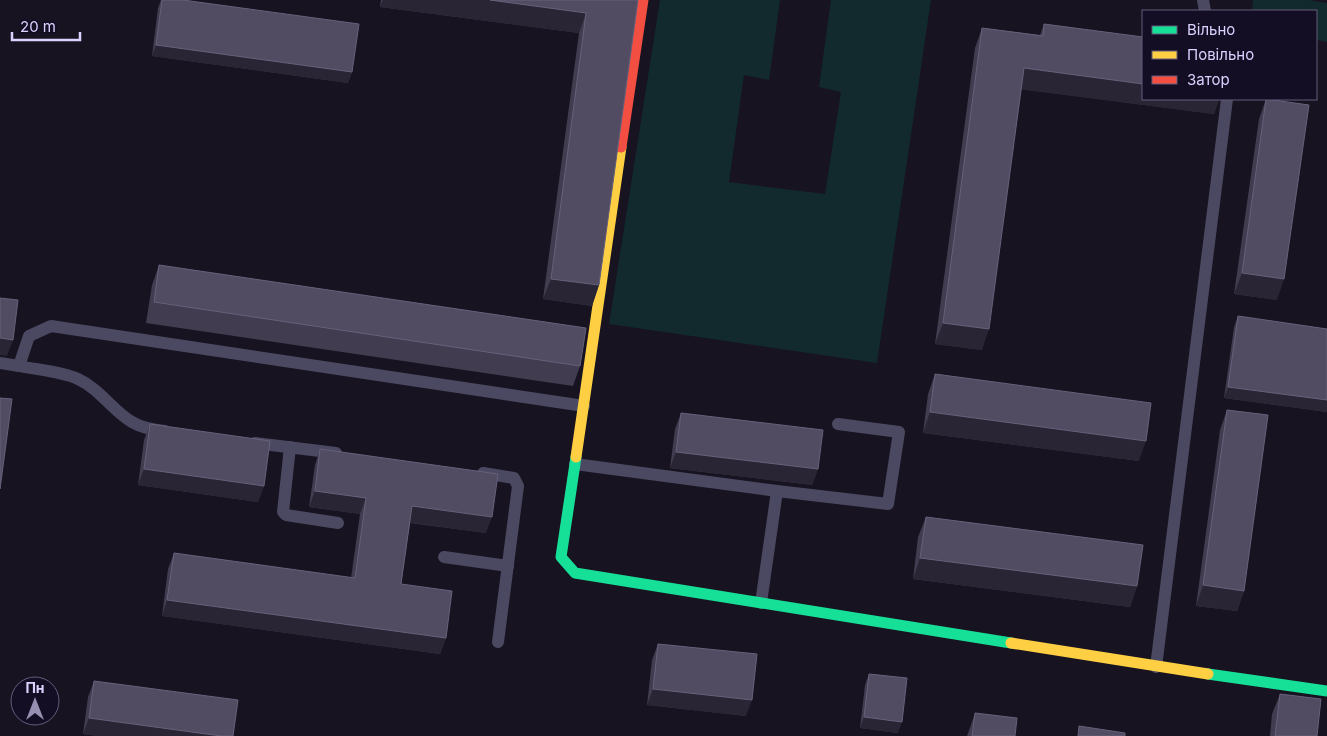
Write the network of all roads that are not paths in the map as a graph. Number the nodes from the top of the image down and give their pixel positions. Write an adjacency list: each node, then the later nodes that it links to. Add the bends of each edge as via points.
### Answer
1 (643, 0): 5 (street)
2 (1227, 100): 19 (lane)
3 (0, 363): 4 (lane)
4 (19, 366): 5 (lane, via 29,336 51,326); 7 (lane, via 80,380 132,422)
5 (584, 406): 11 (street)
6 (838, 424): 13 (lane, via 899,432 888,504)
7 (177, 433)
8 (243, 441): 9 (lane)
9 (290, 447): 10 (lane); 14 (lane, via 283,512)
10 (347, 455)
11 (575, 464): 13 (lane); 17 (street, via 561,557 575,573)
12 (471, 471): 16 (lane, via 509,476 517,482)
13 (777, 491): 17 (lane)
14 (338, 523)
15 (444, 557): 16 (lane)
16 (508, 566): 18 (lane)
17 (761, 603): 19 (street)
18 (498, 642)
19 (1156, 667): 20 (street)
20 (1327, 692)

